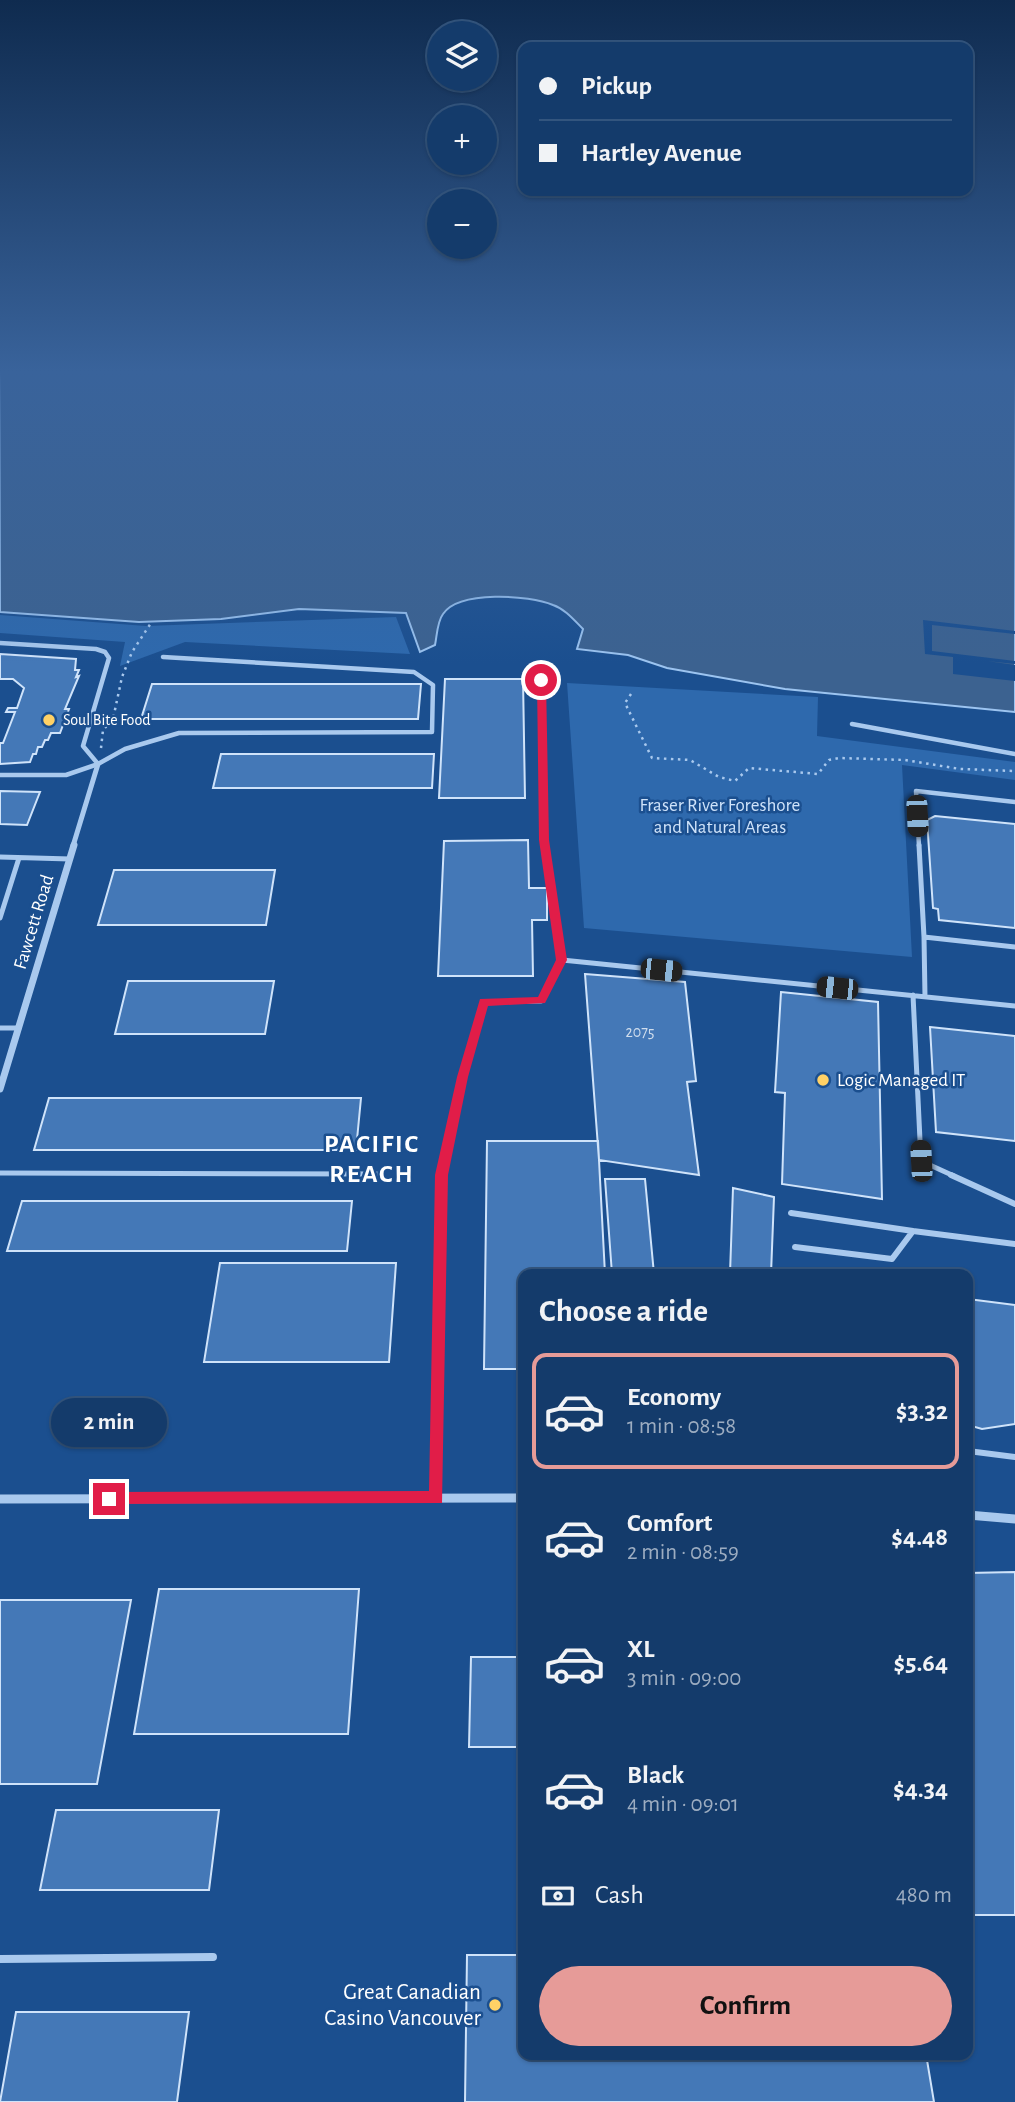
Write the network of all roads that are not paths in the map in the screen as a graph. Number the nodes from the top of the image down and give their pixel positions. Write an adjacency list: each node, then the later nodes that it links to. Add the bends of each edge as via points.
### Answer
1 (0, 643): 6 (lane, via 96,649 110,658 83,746)
2 (163, 657): 6 (lane, via 414,672 433,685 432,732 180,733 125,749)
3 (541, 680): 15 (lane, via 544,840)
4 (852, 723): 5 (lane)
5 (1015, 754)
6 (99, 764): 7 (lane, via 66,775); 11 (street, Fawcett Road)
7 (0, 775)
8 (1015, 802): 13 (lane, via 916,792)
9 (0, 858): 10 (lane)
10 (19, 858): 11 (lane); 12 (lane)
11 (70, 859): 20 (street, Fawcett Road)
12 (0, 918)
13 (924, 937): 14 (lane); 17 (lane)
14 (1014, 948)
15 (562, 960): 16 (lane); 31 (lane, via 541,1001 484,1002 462,1077 441,1175)
16 (913, 995): 17 (lane); 24 (lane, via 921,1161)
17 (925, 996): 18 (lane)
18 (1015, 1006)
19 (0, 1028): 20 (lane)
20 (19, 1028): 21 (street, Fawcett Road)
21 (0, 1089)
22 (0, 1173): 23 (lane)
23 (380, 1174)
24 (1015, 1204)
25 (791, 1213): 26 (lane)
26 (913, 1231): 27 (lane); 28 (lane, via 892,1259)
27 (1015, 1244)
28 (794, 1247)
29 (973, 1452): 30 (lane)
30 (1015, 1457)
31 (436, 1498): 32 (street); 33 (street)
32 (518, 1498)
33 (0, 1499)
34 (973, 1515): 35 (street)
35 (1015, 1519)
36 (213, 1957): 37 (lane)
37 (0, 1959)

